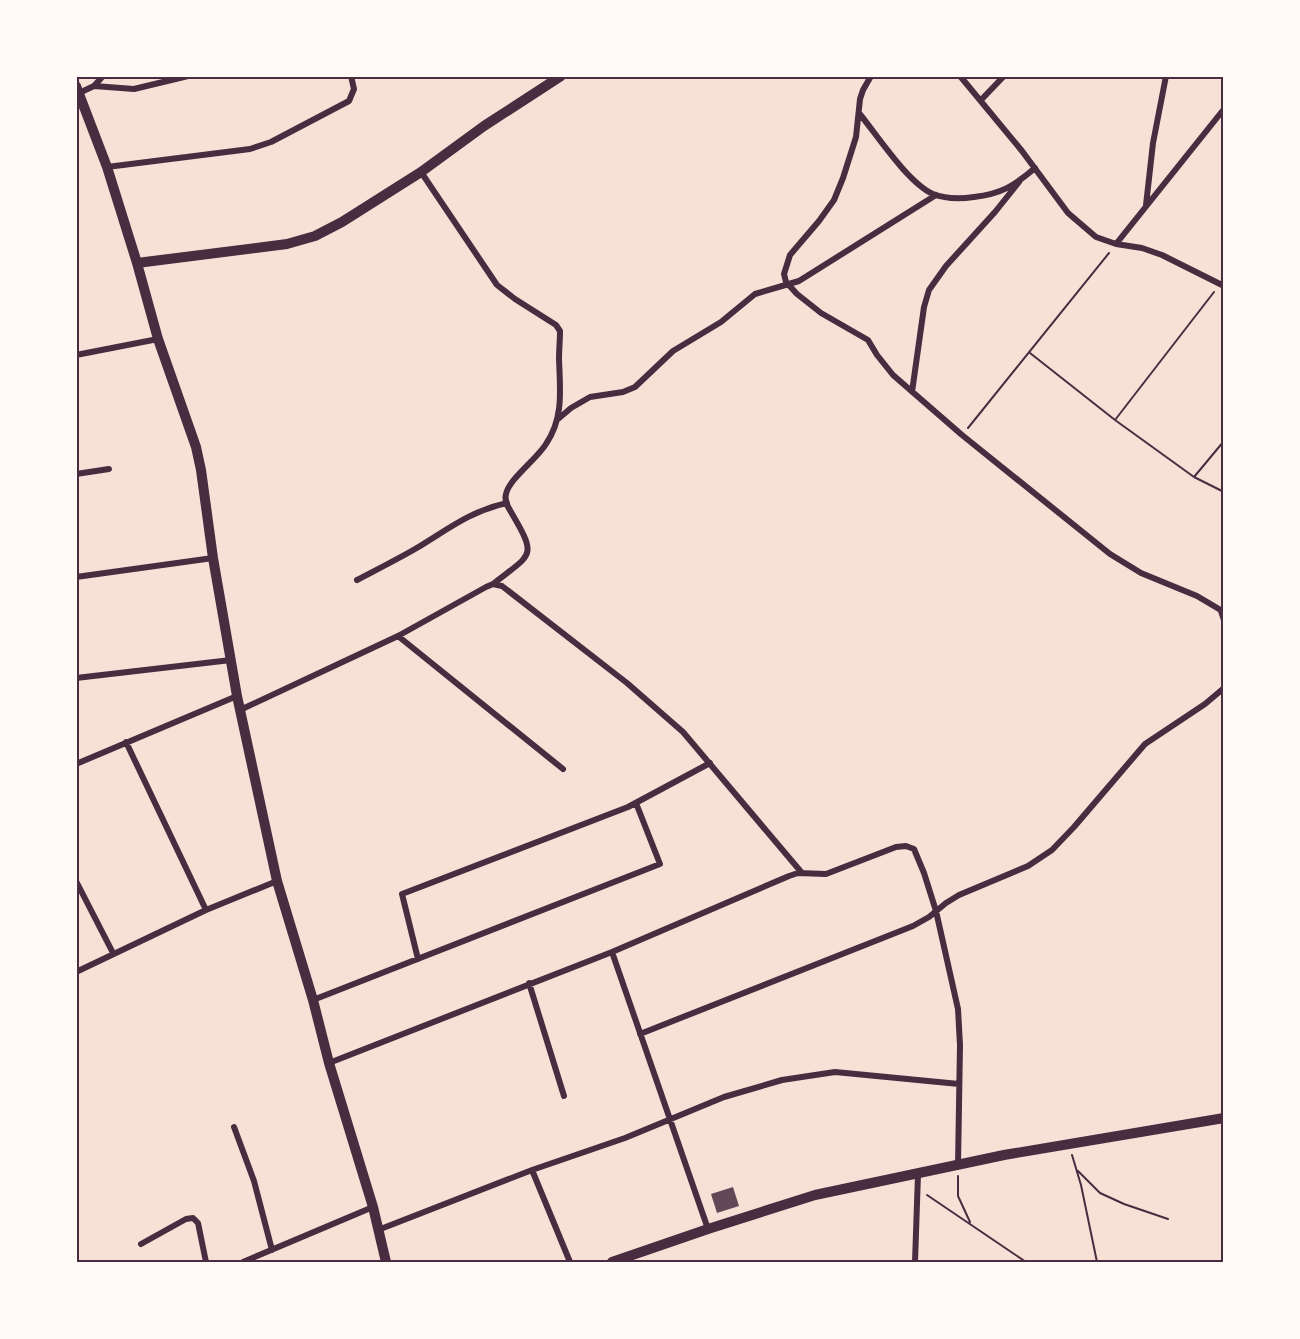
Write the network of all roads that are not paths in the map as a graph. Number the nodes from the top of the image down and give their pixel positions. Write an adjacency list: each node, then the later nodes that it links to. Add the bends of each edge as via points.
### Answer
1 (103, 76): 9 (street)
2 (188, 76): 9 (street, via 134,89)
3 (351, 76): 14 (street, via 354,83 349,101 261,146 232,153)
4 (561, 76): 16 (street)
5 (871, 76): 13 (street, via 863,90)
6 (960, 76): 11 (street)
7 (1004, 76): 11 (street)
8 (1166, 76): 19 (street)
9 (93, 86): 10 (street)
10 (78, 89): 14 (street)
11 (981, 100): 15 (street)
12 (1224, 110): 19 (street)
13 (859, 112): 18 (street, via 915,181); 22 (street, via 856,137 834,200 790,255 784,274)
14 (107, 167): 21 (street)
15 (1035, 168): 17 (street); 20 (street, via 1068,213 1096,237)
16 (421, 172): 21 (street, via 342,222 300,242); 27 (street, via 497,285 559,328 561,388)
17 (1019, 182): 18 (street, via 987,196); 26 (street, via 929,290)
18 (936, 195): 22 (street)
19 (1146, 205): 20 (street)
20 (1116, 244): 23 (street, via 1162,255)
21 (137, 263): 24 (street)
22 (788, 285): 26 (street, via 821,313 868,340 893,375); 27 (street, via 754,294 721,322 673,351 635,387 590,397)
23 (1222, 286)
24 (158, 339): 25 (street); 31 (street, via 196,447)
25 (76, 355)
26 (912, 392): 35 (street, via 1110,554)
27 (557, 420): 30 (street, via 547,443 508,488)
28 (109, 470): 29 (street)
29 (76, 474)
30 (507, 504): 33 (street, via 467,516); 34 (street, via 523,532 527,555)
31 (213, 558): 32 (street); 38 (street)
32 (76, 577)
33 (357, 580)
34 (493, 584): 37 (street); 44 (street, via 510,592 661,711)
35 (1222, 611): 36 (street)
36 (1224, 620)
37 (398, 636): 42 (street); 46 (street)
38 (231, 660): 39 (street); 41 (street)
39 (76, 678)
40 (1224, 688): 52 (street, via 1145,744 1052,850 1028,866 959,895)
41 (237, 696): 42 (street); 43 (street)
42 (239, 710): 50 (street)
43 (126, 742): 45 (street); 51 (street)
44 (710, 763): 47 (street); 48 (street)
45 (76, 764)
46 (563, 769)
47 (636, 803): 55 (street, via 402,894); 55 (street, via 660,864)
48 (802, 873): 52 (street, via 826,874 906,846 917,855); 53 (street)
49 (76, 881): 54 (street)
50 (277, 881): 51 (street); 58 (street)
51 (206, 910): 54 (street)
52 (936, 911): 59 (street, via 913,926); 61 (street, via 958,1009)
53 (612, 952): 57 (street); 59 (street)
54 (113, 953): 56 (street)
55 (418, 958): 58 (street)
56 (76, 972)
57 (529, 983): 60 (street); 62 (street)
58 (313, 1000): 60 (street)
59 (640, 1034): 64 (street)
60 (329, 1064): 69 (street)
61 (959, 1084): 64 (street, via 835,1072 811,1074 724,1097); 66 (street)
62 (564, 1096)
63 (1224, 1119): 66 (street)
64 (670, 1120): 67 (street); 70 (street)
65 (234, 1127): 73 (street, via 254,1181)
66 (958, 1165): 68 (street)
67 (532, 1170): 71 (street); 77 (street)
68 (918, 1174): 70 (street, via 815,1196); 79 (street)
69 (373, 1207): 71 (street); 73 (street)
70 (708, 1229): 78 (street)
71 (377, 1230): 76 (street)
72 (141, 1244): 74 (street, via 193,1218 198,1223)
73 (272, 1250): 75 (street)
74 (206, 1263)
75 (243, 1263)
76 (386, 1263)
77 (570, 1263)
78 (612, 1263)
79 (915, 1263)

